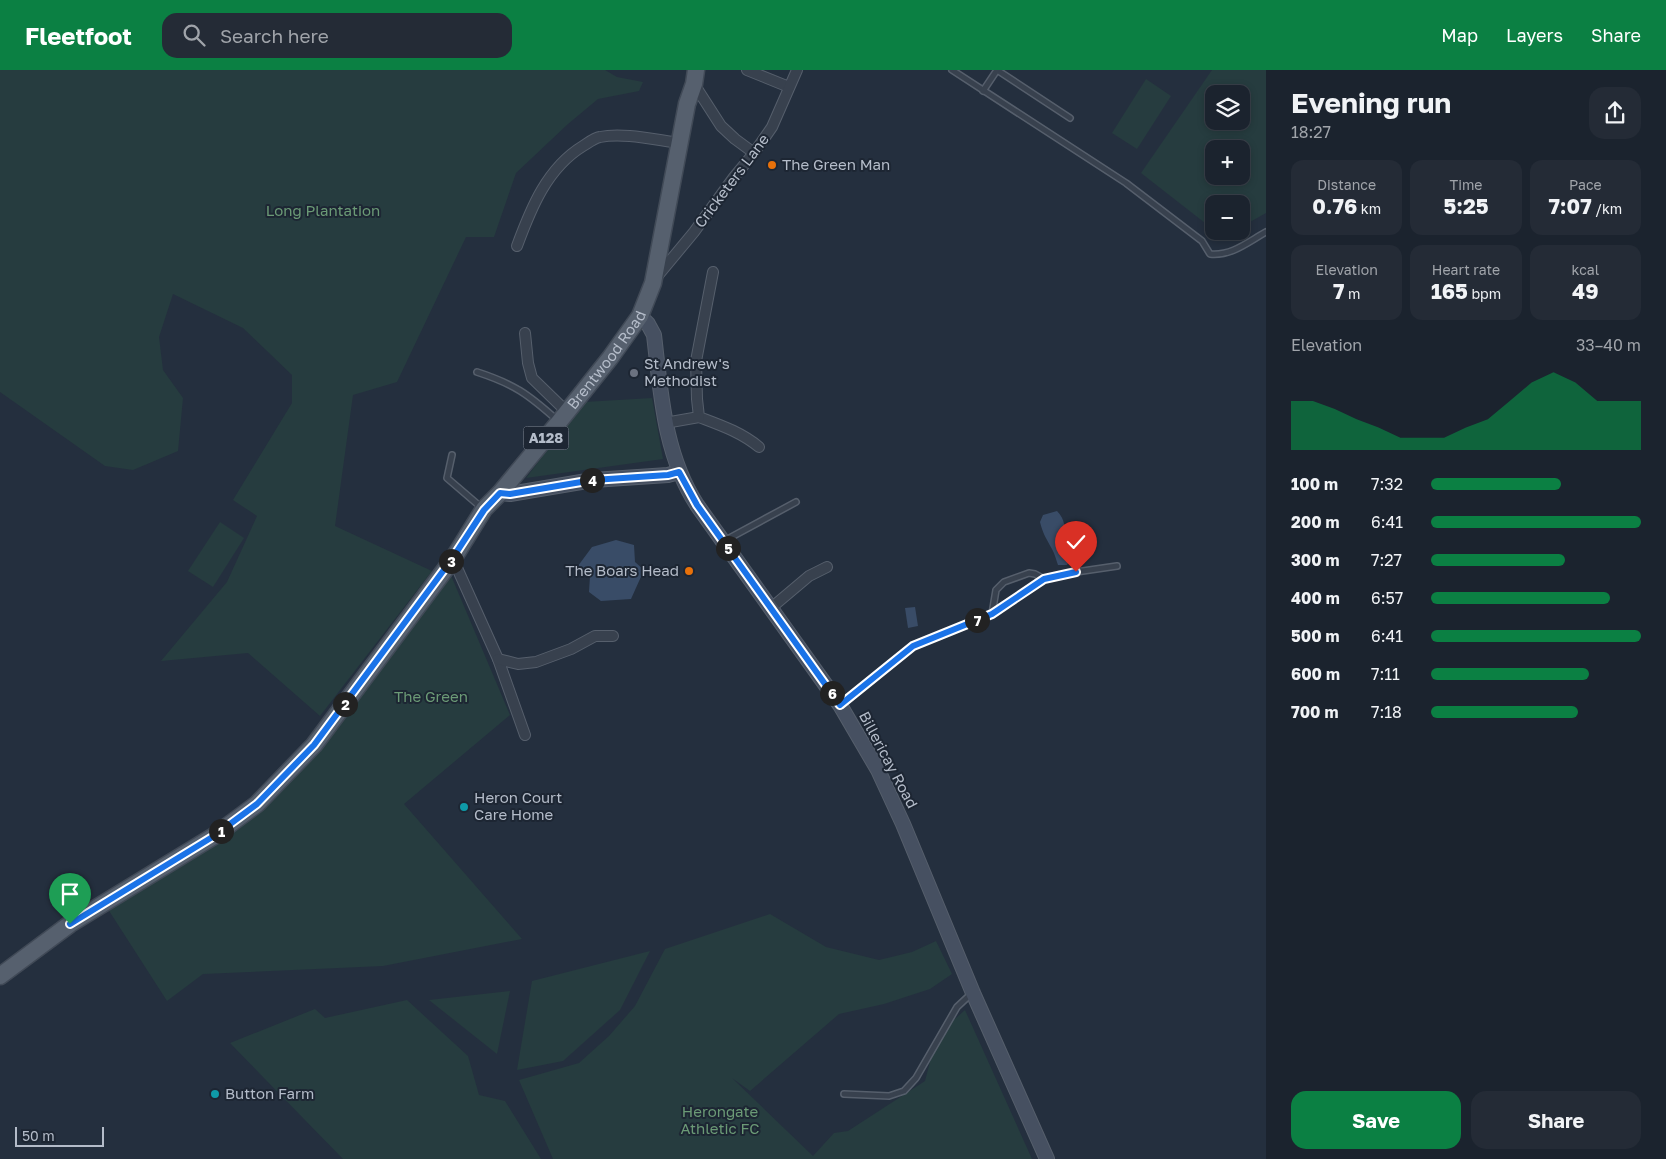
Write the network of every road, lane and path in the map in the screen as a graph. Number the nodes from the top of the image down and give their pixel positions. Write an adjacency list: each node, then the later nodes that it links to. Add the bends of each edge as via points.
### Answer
1 (747, 70): 6 (street)
2 (796, 70): 6 (street, Cricketers Lane)
3 (952, 70): 7 (lane)
4 (997, 70): 7 (lane); 8 (lane)
5 (695, 77): 9 (main road, Brentwood Road / A128); 10 (street, via 721,126)
6 (789, 87): 10 (street, Cricketers Lane, via 772,127)
7 (983, 91): 11 (lane, via 1126,183 1202,241 1210,254 1233,252)
8 (1070, 118)
9 (680, 143): 12 (street, via 620,136 599,137 585,144 571,153 545,185 532,207); 14 (main road, Brentwood Road / A128)
10 (754, 153): 14 (street, Cricketers Lane)
11 (1266, 232)
12 (517, 246)
13 (713, 272): 19 (street, via 696,361)
14 (653, 283): 15 (main road, Brentwood Road / A128)
15 (640, 316): 18 (main road, Brentwood Road / A128); 20 (street, Billericay Road, via 654,335)
16 (525, 333): 18 (street, via 532,378)
17 (477, 372): 18 (lane, via 513,385)
18 (563, 417): 24 (main road, Brentwood Road / A128)
19 (699, 417): 20 (street); 21 (street, via 749,438)
20 (665, 423): 23 (street, Billericay Road)
21 (759, 447)
22 (452, 455): 26 (lane, via 447,478)
23 (679, 472): 24 (street); 27 (street, Billericay Road, via 688,491)
24 (500, 493): 26 (main road, Brentwood Road / A128)
25 (796, 502): 27 (lane)
26 (484, 510): 28 (main road, Brentwood Road / A128)
27 (724, 541): 32 (street, Billericay Road)
28 (452, 559): 35 (street); 38 (main road, Brentwood Road / A128, via 314,745 257,804 214,836 70,924)
29 (1116, 566): 31 (lane)
30 (827, 568): 32 (street, via 809,576)
31 (1044, 579): 33 (lane); 33 (lane, via 1029,573 1004,582 996,590)
32 (771, 608): 36 (street, Billericay Road)
33 (992, 614): 36 (lane, via 913,646)
34 (614, 636): 35 (street, via 595,636 536,662 518,664)
35 (498, 659): 37 (street)
36 (840, 705): 39 (street, Billericay Road, via 878,770 903,824)
37 (525, 735)
38 (0, 976)
39 (973, 993): 40 (lane, via 957,1007 916,1078 904,1091 889,1096); 41 (street, Billericay Road)
40 (844, 1094)
41 (1047, 1159)

